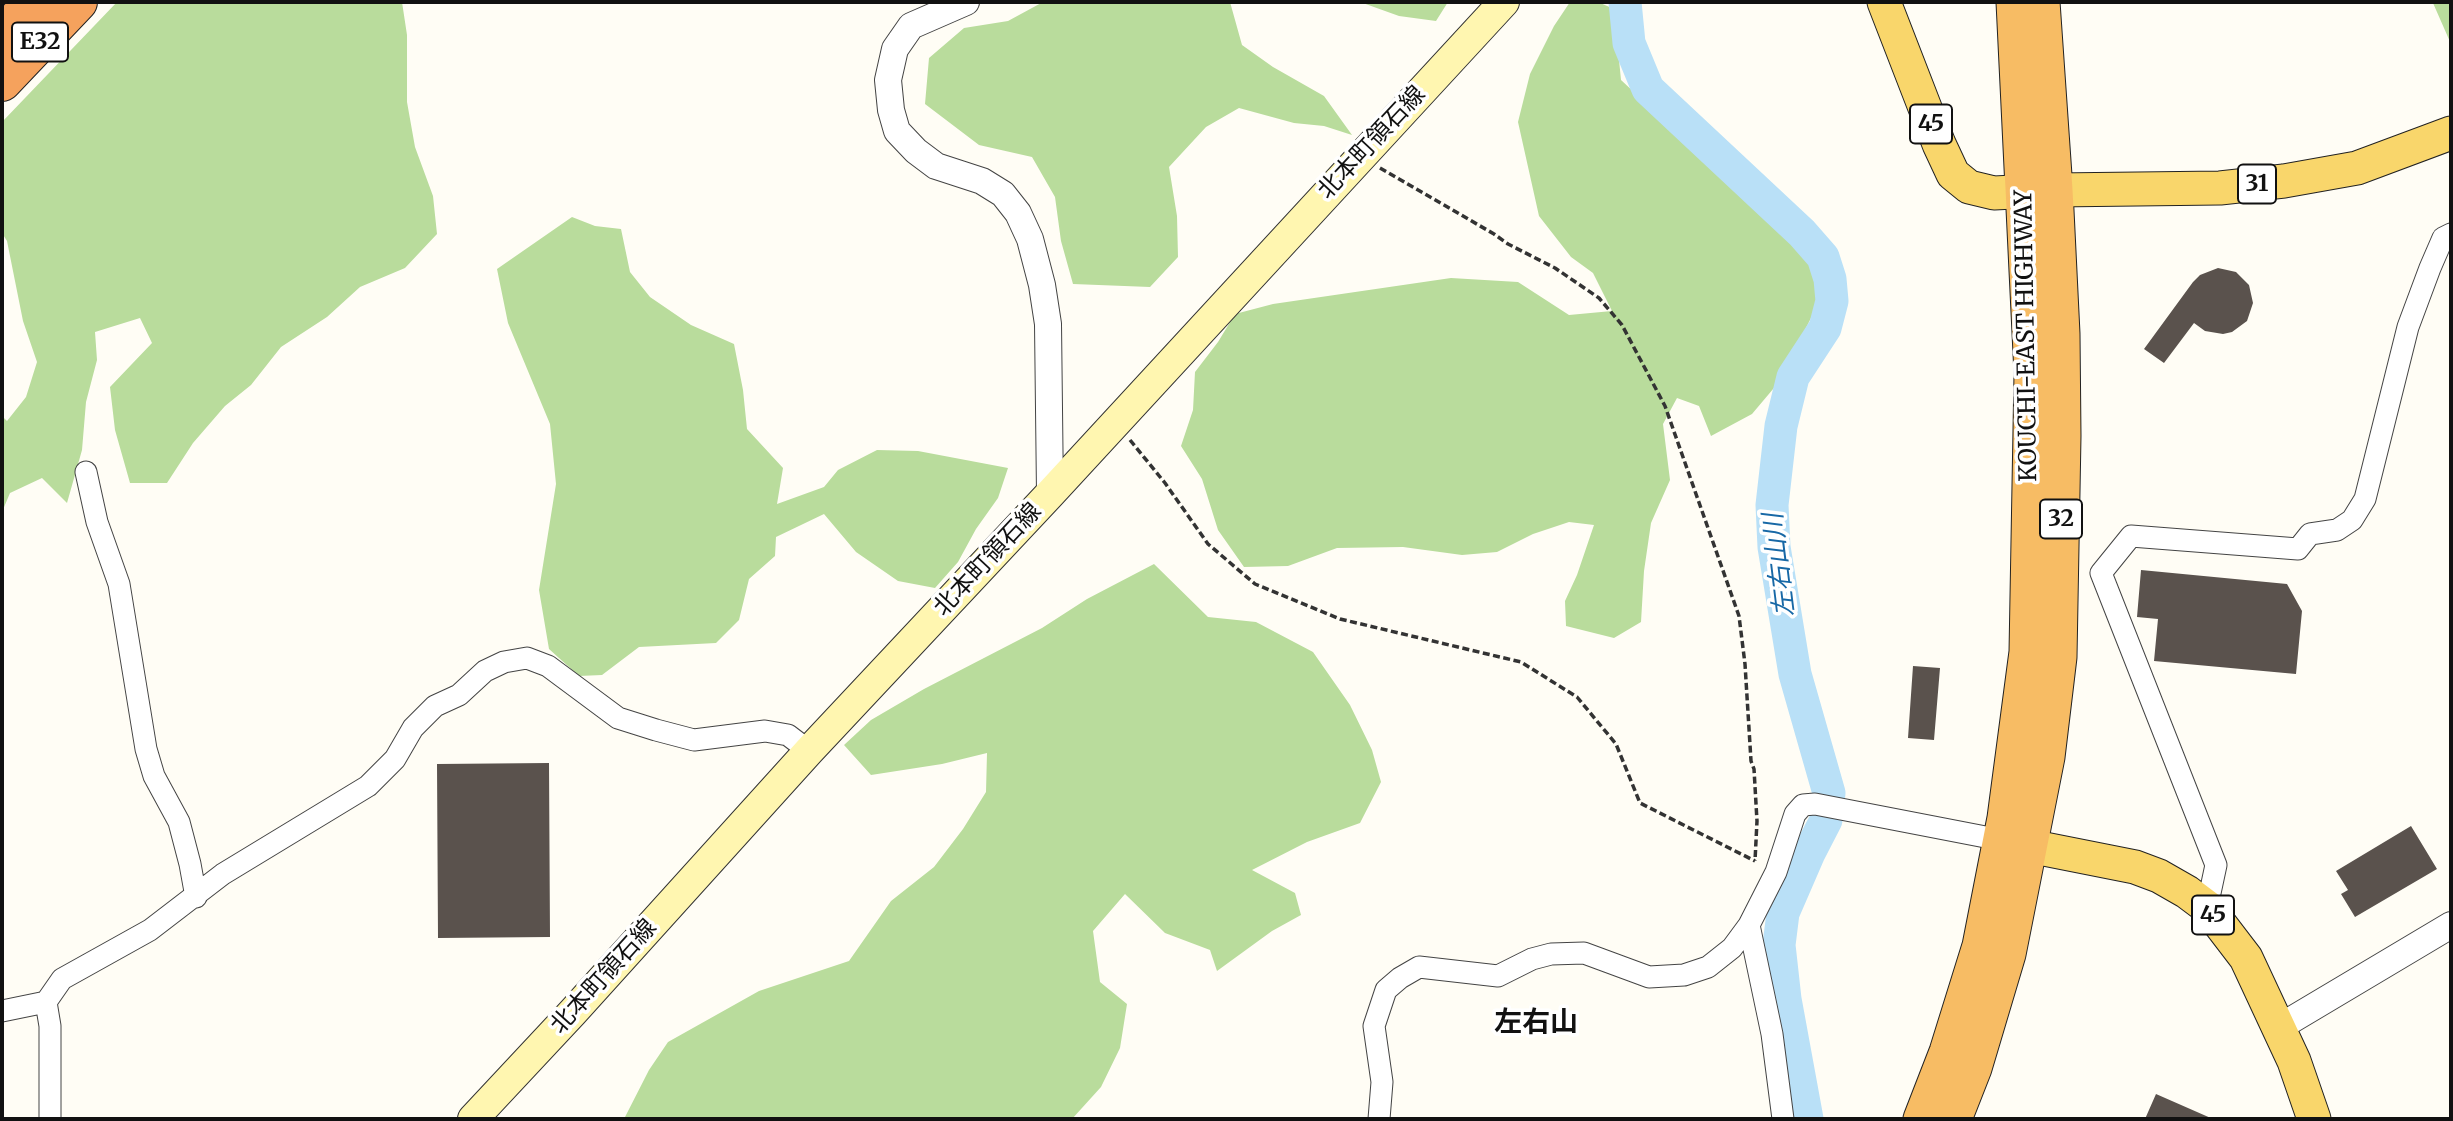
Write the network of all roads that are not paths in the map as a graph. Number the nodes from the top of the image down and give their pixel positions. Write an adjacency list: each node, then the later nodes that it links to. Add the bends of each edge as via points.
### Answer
1 (33, 2): 8 (highway, E32)
2 (78, 2): 9 (highway, E32)
3 (966, 2): 14 (street, via 911,26 895,49 888,80 891,110 897,131 916,151 936,166 982,181 1003,194 1030,239 1048,324)
4 (1504, 2): 14 (main road, 北本町領石線)
5 (1884, 2): 11 (main road, 45, via 1953,174 1969,187 1994,192)
6 (2014, 2): 11 (highway, KOUCHI-EAST HIGHWAY / 32)
7 (2042, 2): 11 (highway, KOUCHI-EAST HIGHWAY / 32)
8 (2, 36)
9 (2, 82)
10 (2451, 133): 11 (main road, 31, via 2357,167 2284,181 2220,188)
11 (2039, 190): 16 (highway, KOUCHI-EAST HIGHWAY / 32, via 2027,652)
12 (2451, 234): 18 (street, via 2443,238 2408,327 2365,499 2352,520 2337,530 2310,534 2298,549 2131,536 2101,573 2216,865)
13 (86, 472): 17 (street, via 97,522 119,584 146,749 154,776 178,822)
14 (1050, 494): 15 (main road, 北本町領石線)
15 (809, 751): 17 (street, via 788,735 765,731 694,740 656,730 618,718 548,666 527,658 504,662 485,671 460,695 435,706 368,786 223,874); 25 (main road, 北本町領石線)
16 (2016, 843): 18 (main road, 45, via 2101,859 2159,876); 19 (street, via 1803,805); 28 (highway, KOUCHI-EAST HIGHWAY / 32); 29 (highway, KOUCHI-EAST HIGHWAY / 32, via 2008,954)
17 (196, 897): 21 (street, via 150,930 62,979)
18 (2207, 907): 23 (main road, 45, via 2246,958)
19 (1749, 925): 26 (street, via 1732,948 1708,967 1684,975 1649,977 1584,953 1532,959 1499,976 1419,967 1385,990 1374,1026 1382,1082); 27 (street, via 1772,1034)
20 (2451, 925): 23 (street)
21 (46, 1002): 22 (street); 24 (street)
22 (2, 1012)
23 (2278, 1028): 30 (main road, 45)
24 (50, 1119)
25 (472, 1119)
26 (1379, 1119)
27 (1783, 1119)
28 (1921, 1119)
29 (1954, 1119)
30 (2314, 1119)

